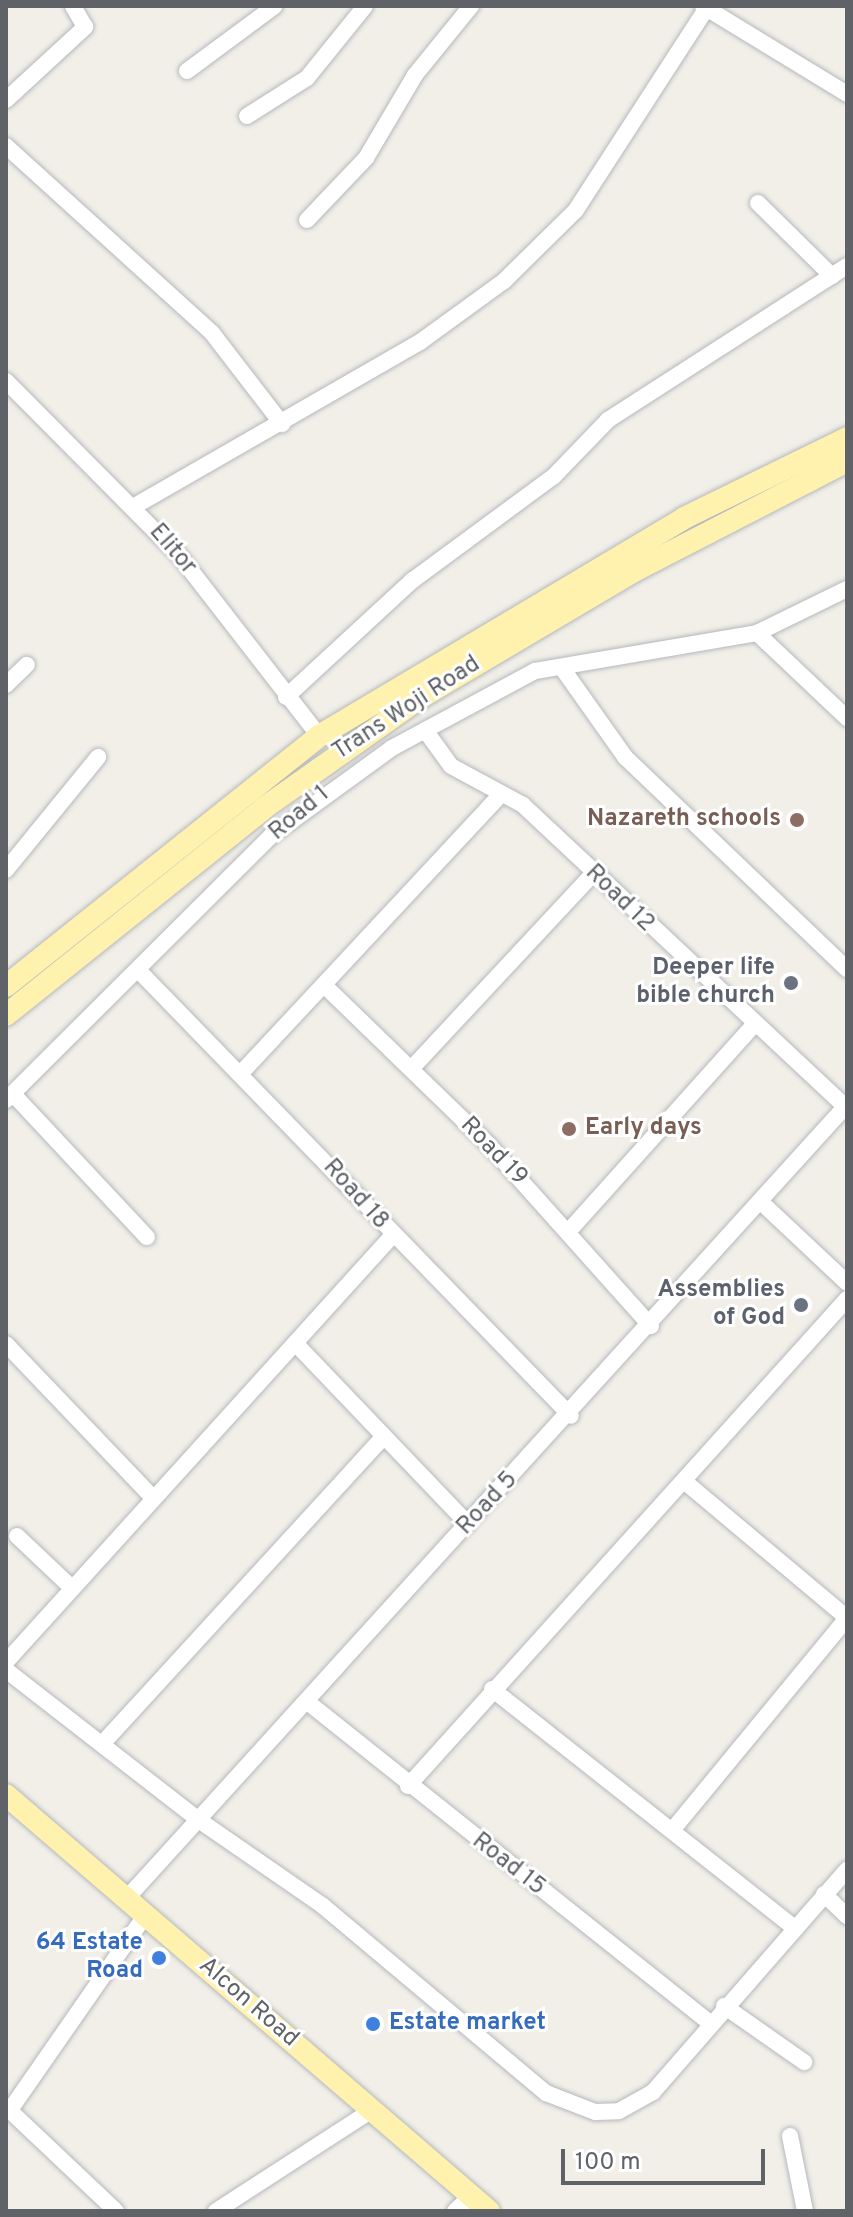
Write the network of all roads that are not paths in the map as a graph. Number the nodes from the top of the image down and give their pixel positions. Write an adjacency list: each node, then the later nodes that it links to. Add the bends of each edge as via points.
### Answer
1 (73, 6): 8 (street, via 85,27)
2 (275, 6): 6 (street)
3 (365, 6): 9 (street, via 307,78)
4 (471, 6): 12 (street, via 415,75 366,158)
5 (709, 8): 7 (street); 16 (street, via 548,242 432,334)
6 (187, 71)
7 (847, 94)
8 (6, 100)
9 (247, 116)
10 (6, 146): 16 (street, via 212,333)
11 (758, 203): 14 (street)
12 (307, 220)
13 (847, 266): 14 (street)
14 (832, 276): 25 (street, via 608,420 554,476 413,580)
15 (6, 381): 19 (street, Elitor)
16 (282, 424): 19 (street)
17 (847, 438): 28 (main road, Trans Woji Road, via 684,518)
18 (847, 461): 37 (main road, Trans Woji Road, via 638,569 423,696 264,808)
19 (133, 507): 25 (street, Elitor, via 178,554)
20 (847, 589): 21 (street, Road 1)
21 (757, 633): 23 (street, Road 1); 26 (street)
22 (27, 665): 24 (street)
23 (562, 668): 27 (street, Road 1, via 535,671); 33 (street, via 625,757)
24 (6, 685)
25 (286, 697): 28 (street, Elitor)
26 (847, 718)
27 (425, 730): 30 (street, Road 12, via 451,766); 34 (street, Road 1, via 321,793 281,827)
28 (319, 736): 35 (main road, Trans Woji Road)
29 (98, 757): 31 (street)
30 (501, 794): 32 (street, Road 12, via 523,805); 36 (street)
31 (6, 870)
32 (593, 874): 38 (street, Road 12); 39 (street)
33 (847, 969)
34 (141, 973): 40 (street, Road 18); 41 (street, Road 1)
35 (6, 986)
36 (327, 988): 39 (street, Road 19); 40 (street)
37 (6, 1015)
38 (753, 1026): 42 (street, Road 12); 44 (street)
39 (411, 1069): 44 (street, Road 19)
40 (243, 1071): 45 (street, Road 18)
41 (9, 1097): 46 (street)
42 (846, 1108): 43 (street, Road 5)
43 (763, 1204): 47 (street); 49 (street, Road 5)
44 (568, 1232): 49 (street, Road 19)
45 (392, 1236): 51 (street); 52 (street, Road 18)
46 (147, 1237)
47 (847, 1283)
48 (847, 1299): 54 (street)
49 (651, 1326): 52 (street, Road 5)
50 (6, 1344): 55 (street)
51 (296, 1344): 53 (street); 55 (street)
52 (571, 1416): 56 (street, Road 5)
53 (381, 1439): 56 (street); 64 (street)
54 (684, 1481): 59 (street); 62 (street)
55 (153, 1498): 58 (street)
56 (468, 1524): 63 (street, Road 5)
57 (17, 1536): 58 (street)
58 (72, 1588): 60 (street)
59 (847, 1618): 68 (street)
60 (6, 1662)
61 (6, 1670): 64 (street)
62 (492, 1689): 65 (street); 68 (street)
63 (310, 1704): 65 (street, Road 15); 67 (street, Road 5)
64 (102, 1744): 67 (street)
65 (408, 1786): 76 (street, Road 15)
66 (6, 1795): 71 (main road, Alcon Road)
67 (200, 1821): 71 (street, Road 5); 76 (street, via 323,1906 546,2093 574,2107 607,2112 638,2104)
68 (674, 1828): 74 (street)
69 (847, 1870): 70 (street)
70 (824, 1894): 73 (street); 74 (street)
71 (127, 1898): 72 (main road, Alcon Road)
72 (146, 1914): 78 (street); 79 (main road, Alcon Road)
73 (847, 1916)
74 (796, 1929): 75 (street)
75 (724, 2006): 76 (street); 77 (street)
76 (710, 2023)
77 (804, 2062)
78 (8, 2109): 83 (street)
79 (372, 2110): 81 (main road, Alcon Road); 82 (street)
80 (790, 2136): 86 (street)
81 (472, 2195): 84 (street); 85 (main road, Alcon Road)
82 (228, 2208)
83 (116, 2211)
84 (455, 2211)
85 (489, 2211)
86 (805, 2211)

